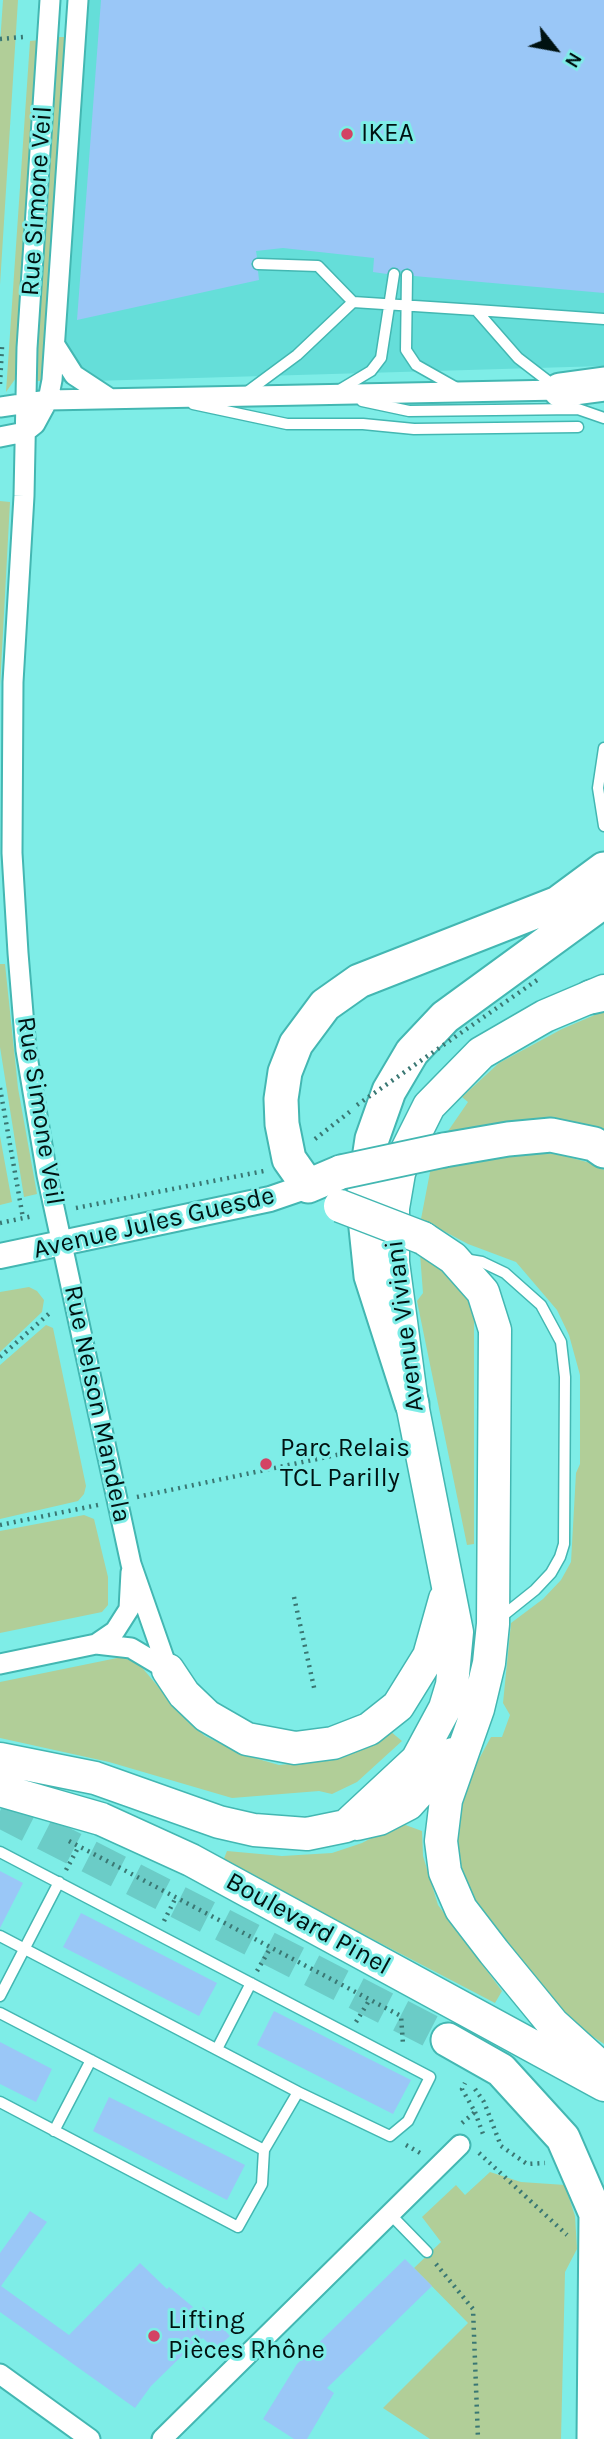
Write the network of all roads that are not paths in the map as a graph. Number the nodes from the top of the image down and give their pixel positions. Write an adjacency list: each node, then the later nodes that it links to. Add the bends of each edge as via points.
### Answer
1 (50, 0): 20 (street, Rue Simone Veil)
2 (78, 0): 11 (street, Rue Simone Veil)
3 (258, 264): 6 (lane, via 318,266)
4 (394, 274): 7 (lane)
5 (407, 275): 8 (lane)
6 (353, 302): 7 (lane); 16 (lane, via 297,355)
7 (390, 302): 8 (lane); 15 (lane, via 381,358 371,371)
8 (404, 303): 9 (lane); 14 (lane, via 406,350 416,365)
9 (476, 310): 10 (lane); 13 (lane, via 518,358)
10 (604, 319)
11 (55, 345): 18 (street, via 74,375); 19 (street, Rue Simone Veil)
12 (604, 384): 13 (highway)
13 (560, 390): 14 (street)
14 (465, 392): 15 (street)
15 (331, 394): 16 (street); 22 (lane, via 409,411 578,409)
16 (243, 395): 17 (street)
17 (165, 397): 18 (street); 23 (lane, via 287,424 414,429)
18 (109, 398): 19 (street)
19 (48, 400): 20 (street); 24 (street, Rue Simone Veil)
20 (26, 402): 21 (street); 24 (street, Rue Simone Veil)
21 (0, 407)
22 (604, 418)
23 (578, 427)
24 (25, 432): 25 (street); 33 (street, Rue Simone Veil, via 13,682 12,853 26,1050)
25 (0, 437)
26 (604, 748): 27 (lane, via 598,788)
27 (604, 826)
28 (604, 869): 32 (highway, via 558,903 359,981 325,1005 296,1044 281,1099 289,1159)
29 (604, 901): 36 (highway, via 445,1017 412,1052 389,1091 372,1139 363,1199 371,1276)
30 (600, 994): 36 (main road, Avenue Viviani, via 545,1016 481,1053 429,1106 407,1150 393,1208 393,1248)
31 (604, 1151): 32 (highway, bridge, via 594,1144 551,1135 444,1150 341,1172)
32 (308, 1186): 33 (street, Avenue Jules Guesde, via 270,1199); 35 (main road, bridge, via 340,1206 424,1238)
33 (63, 1244): 34 (street, Avenue Jules Guesde); 37 (street, Rue Nelson Mandela)
34 (0, 1256)
35 (453, 1258): 39 (main road, via 482,1292 495,1330); 39 (lane, via 482,1262 525,1287 541,1305 561,1342 565,1377 564,1544 551,1573)
36 (412, 1404): 38 (main road, Avenue Viviani)
37 (131, 1564): 40 (street, Rue Nelson Mandela, via 129,1609 115,1631); 42 (street, Rue Nelson Mandela)
38 (448, 1580): 42 (main road, via 436,1638 415,1682 388,1715 350,1738 311,1748 247,1739 206,1716); 46 (main road, Avenue Viviani, via 457,1632 445,1708 417,1760)
39 (493, 1624): 43 (main road, via 485,1686)
40 (96, 1644): 41 (street); 42 (street, via 131,1648)
41 (0, 1664)
42 (168, 1670)
43 (468, 1733): 46 (main road, via 436,1777 408,1804 379,1819); 57 (main road, via 441,1824 442,1858 454,1896 553,2024)
44 (0, 1759): 46 (main road, via 95,1778 254,1830 307,1834)
45 (0, 1790): 58 (main road, Boulevard Pinel, via 101,1819 191,1860)
46 (346, 1826)
47 (0, 1852): 48 (lane)
48 (59, 1882): 50 (lane); 51 (lane)
49 (0, 1936): 50 (lane)
50 (25, 1948): 52 (lane); 55 (lane)
51 (251, 1983): 55 (lane); 59 (lane, via 430,2077 408,2121 390,2136)
52 (0, 1996)
53 (0, 2013): 56 (lane)
54 (448, 2040): 69 (highway, via 501,2070 563,2138 596,2214)
55 (217, 2049): 59 (lane)
56 (91, 2060): 61 (lane); 63 (lane)
57 (604, 2070)
58 (604, 2085)
59 (298, 2092): 63 (lane)
60 (0, 2102): 61 (lane)
61 (54, 2131): 63 (lane, via 239,2227 262,2184)
62 (456, 2138): 64 (street)
63 (264, 2150)
64 (390, 2214): 65 (lane); 68 (street)
65 (427, 2252)
66 (0, 2374): 67 (street)
67 (90, 2439)
68 (162, 2439)
69 (594, 2439)

